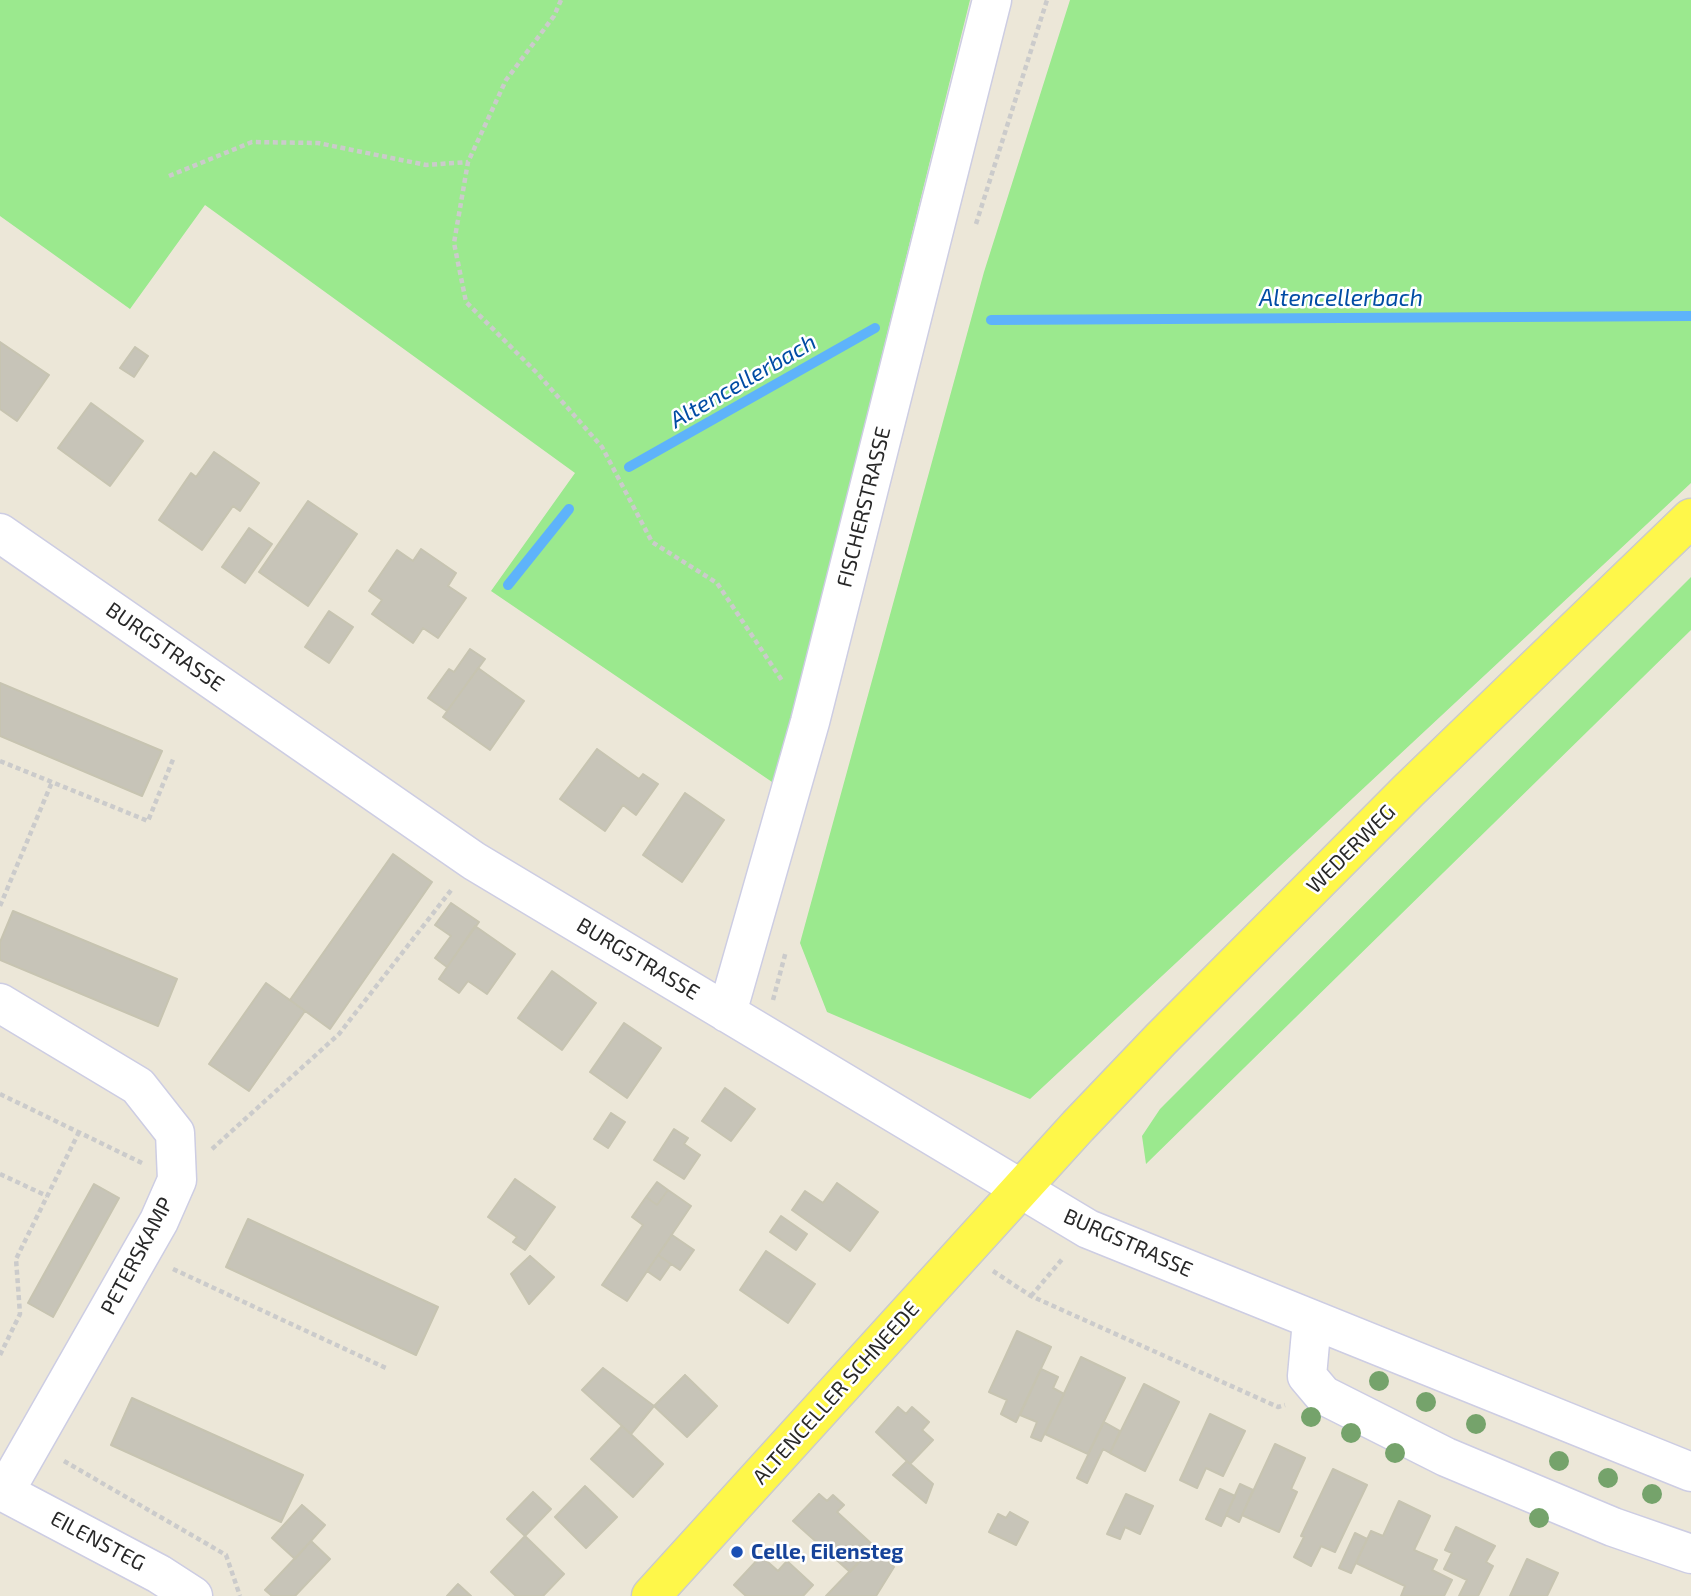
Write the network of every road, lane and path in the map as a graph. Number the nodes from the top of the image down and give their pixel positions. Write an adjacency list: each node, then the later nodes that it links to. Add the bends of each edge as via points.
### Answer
1 (561, 0): 3 (path, via 506,80)
2 (992, 0): 7 (street, FISCHERSTRASSE)
3 (468, 162): 4 (path, via 426,165 318,143 252,142); 7 (path, via 454,243 466,302 602,447 652,542 717,583)
4 (169, 176)
5 (1691, 518): 19 (main road, WEDERWEG, via 1161,1038)
6 (0, 533): 11 (street, BURGSTRASSE)
7 (810, 722): 14 (street, FISCHERSTRASSE)
8 (174, 757): 10 (path, via 148,821)
9 (0, 761): 10 (path)
10 (52, 782): 12 (path)
11 (474, 860): 14 (street, BURGSTRASSE); 18 (path, via 339,1034)
12 (0, 906)
13 (0, 1003): 18 (street, PETERSKAMP, via 138,1086 175,1133)
14 (727, 1013): 19 (street, BURGSTRASSE)
15 (0, 1094): 16 (path)
16 (79, 1132): 18 (path); 20 (path)
17 (0, 1174): 20 (path)
18 (177, 1180): 23 (street, PETERSKAMP)
19 (1021, 1189): 21 (street, BURGSTRASSE); 22 (main road, ALTENCELLER SCHNEEDE)
20 (47, 1196): 26 (path, via 16,1259 20,1314)
21 (1088, 1229): 24 (path); 25 (street, BURGSTRASSE)
22 (964, 1253): 24 (path); 33 (main road, ALTENCELLER SCHNEEDE)
23 (140, 1254): 27 (path); 29 (street, PETERSKAMP)
24 (1031, 1296): 28 (path, via 1278,1407)
25 (1312, 1321): 28 (street, via 1307,1376); 30 (street, BURGSTRASSE)
26 (0, 1355)
27 (388, 1369)
28 (1324, 1395): 32 (street, via 1446,1457 1613,1527)
29 (33, 1443): 31 (street, PETERSKAMP); 35 (path, via 226,1555)
30 (1691, 1472)
31 (2, 1491): 34 (street, EILENSTEG)
32 (1691, 1554)
33 (660, 1593)
34 (193, 1596)
35 (240, 1596)

